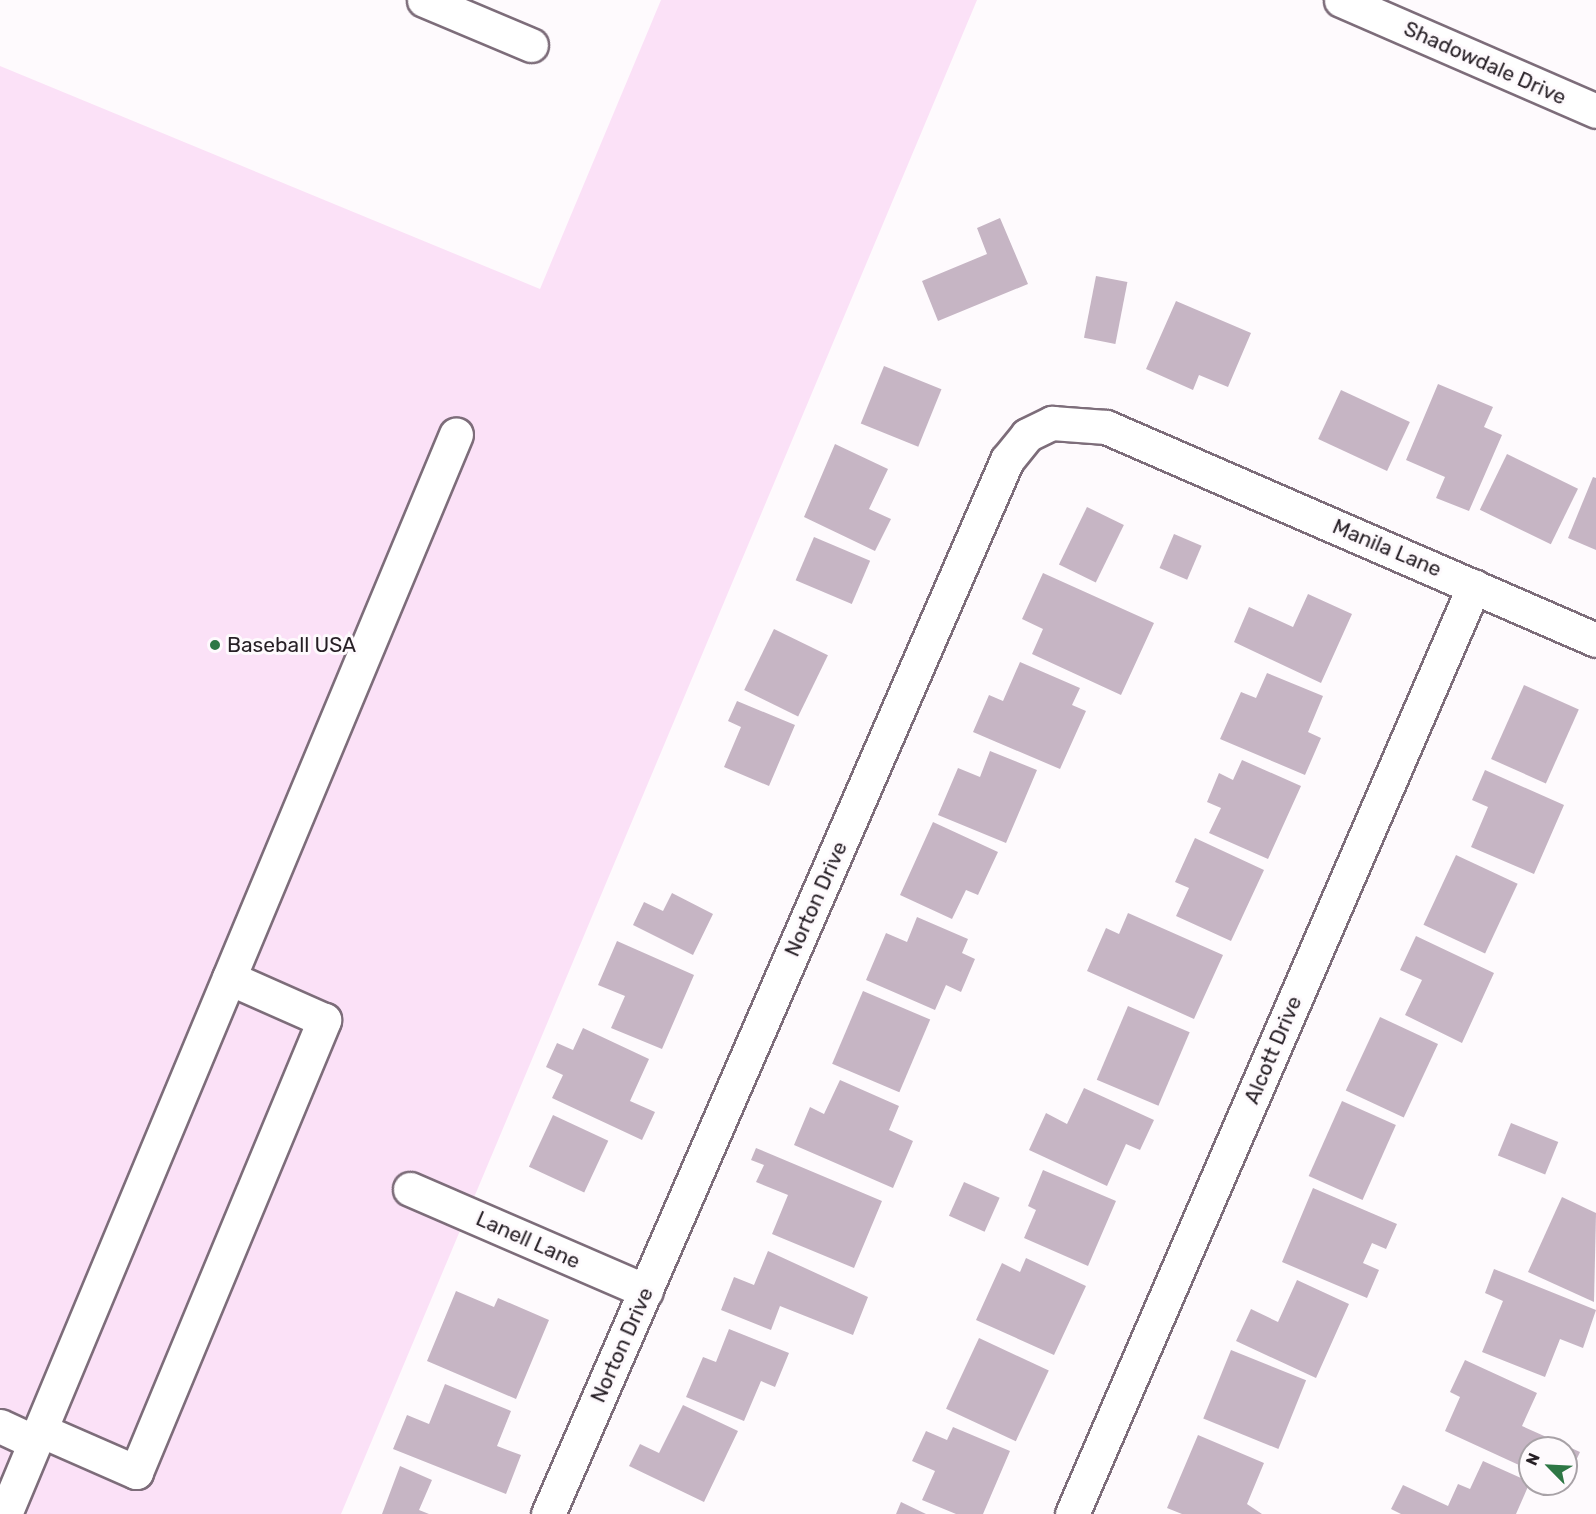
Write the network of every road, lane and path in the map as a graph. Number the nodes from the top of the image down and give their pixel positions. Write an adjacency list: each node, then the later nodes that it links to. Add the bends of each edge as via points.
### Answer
1 (424, 0): 3 (street)
2 (1341, 0): 4 (street, Shadowdale Drive)
3 (531, 45)
4 (1596, 111)
5 (456, 434): 9 (street)
6 (1177, 458): 7 (street, Manila Lane); 11 (street, Norton Drive, via 1106,427 1078,422 1052,423 1027,435 1007,460)
7 (1474, 586): 8 (street, Manila Lane); 16 (street, Alcott Drive)
8 (1596, 640)
9 (229, 978): 13 (street); 13 (street, via 324,1020 136,1472)
10 (410, 1189): 11 (street, Lanell Lane)
11 (646, 1291): 15 (street, Norton Drive)
12 (0, 1426): 13 (street)
13 (38, 1436): 14 (street)
14 (5, 1514)
15 (548, 1514)
16 (1072, 1514)

